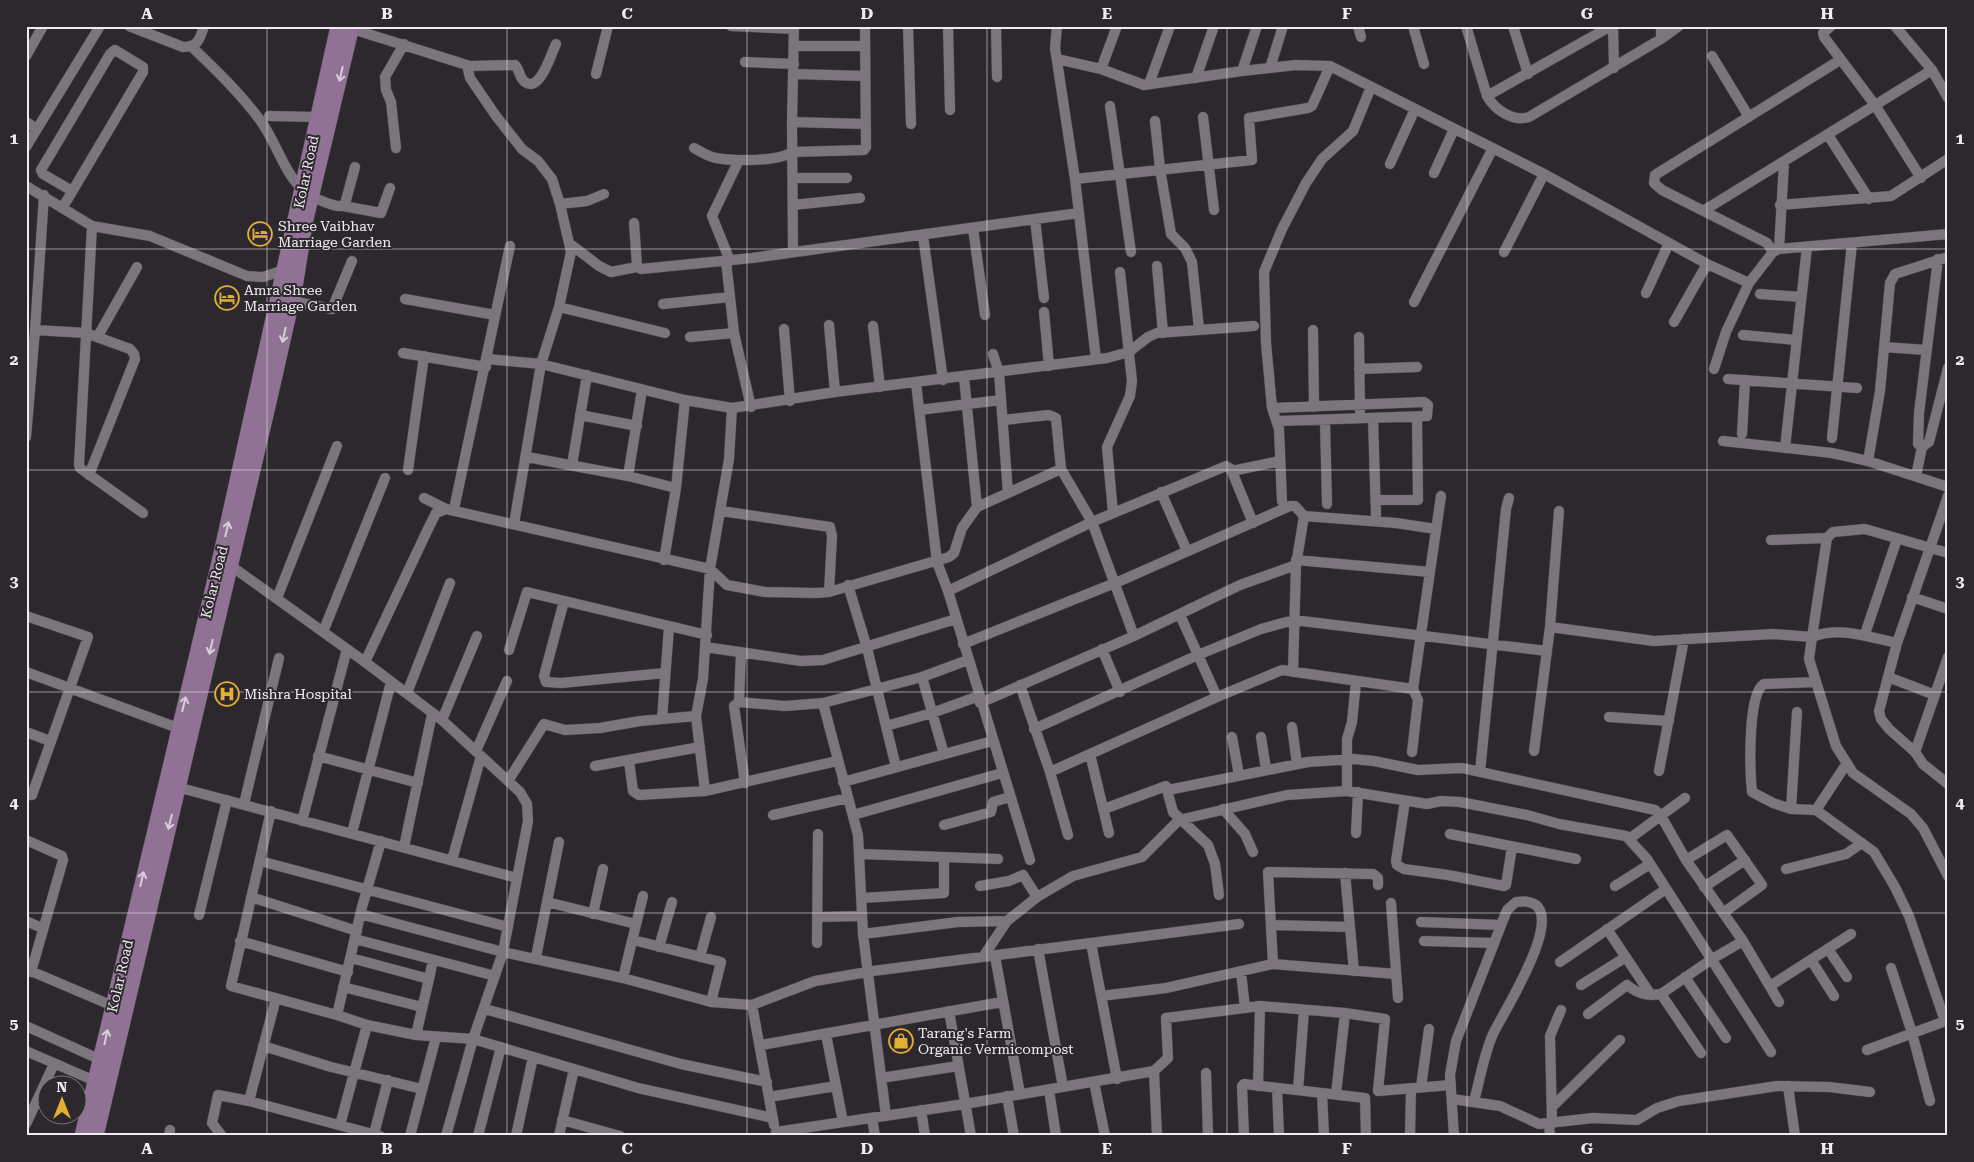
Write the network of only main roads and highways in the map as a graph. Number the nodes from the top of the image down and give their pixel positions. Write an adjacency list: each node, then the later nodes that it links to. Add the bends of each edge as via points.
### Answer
1 (347, 27): 2 (main road, Kolar Road, one-way to 2); 2 (main road, Kolar Road, via 317,117)
2 (307, 194): 3 (main road, Kolar Road)
3 (226, 562): 4 (main road, Kolar Road, one-way to 4); 4 (main road, Kolar Road, one-way to 3, via 178,728)
4 (172, 785): 5 (main road, Kolar Road, one-way to 4); 6 (main road, Kolar Road, one-way to 6)
5 (82, 1136)
6 (96, 1136)

